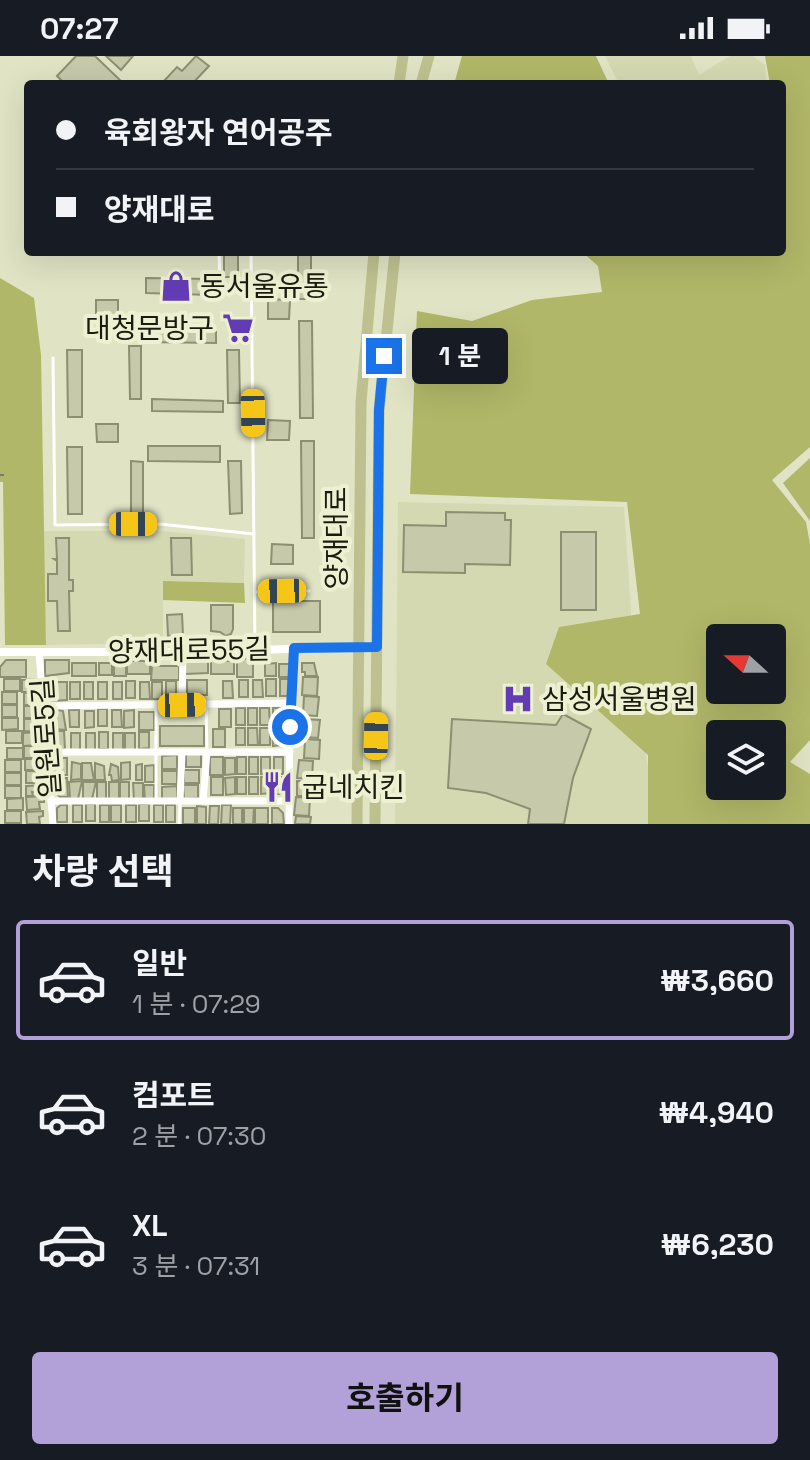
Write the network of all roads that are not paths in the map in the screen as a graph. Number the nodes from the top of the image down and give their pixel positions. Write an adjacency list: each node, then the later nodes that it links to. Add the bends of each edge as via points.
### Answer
1 (403, 56): 3 (main road)
2 (428, 56): 4 (main road)
3 (400, 80)
4 (422, 80)
5 (219, 256): 9 (lane, via 220,285)
6 (251, 256): 9 (lane)
7 (374, 256): 14 (main road, 양재대로, via 361,402)
8 (395, 256): 15 (main road, 양재대로, via 379,410)
9 (251, 293): 11 (lane)
10 (53, 358): 11 (lane, via 55,525 160,524)
11 (254, 534): 13 (lane)
12 (309, 591): 13 (lane)
13 (254, 592): 17 (lane)
14 (359, 647): 15 (street, 양재대로55길); 16 (street, 양재대로55길); 39 (main road, 양재대로)
15 (377, 647): 40 (main road, 양재대로)
16 (294, 648): 17 (street, 양재대로55길); 21 (street)
17 (255, 649): 19 (street, 양재대로55길)
18 (0, 652): 20 (street, 양재대로55길)
19 (183, 652): 20 (street, 양재대로55길); 24 (street)
20 (39, 653): 25 (street, 일원로5길)
21 (290, 703): 22 (street); 30 (street)
22 (206, 704): 24 (street); 29 (lane)
23 (156, 705): 24 (street); 25 (street); 27 (lane)
24 (182, 705)
25 (44, 706): 26 (street, 일원로5길)
26 (46, 752): 27 (street); 31 (street, 일원로5길)
27 (156, 752): 28 (street); 35 (lane)
28 (182, 752): 29 (street); 32 (street)
29 (207, 752): 30 (street); 33 (street)
30 (290, 752): 34 (street)
31 (51, 801): 35 (street); 36 (street, 일원로5길)
32 (180, 801): 33 (street); 35 (street); 37 (lane)
33 (203, 801): 34 (street)
34 (289, 801): 38 (street)
35 (156, 802)
36 (53, 824)
37 (179, 824)
38 (289, 824)
39 (357, 824)
40 (375, 824)

